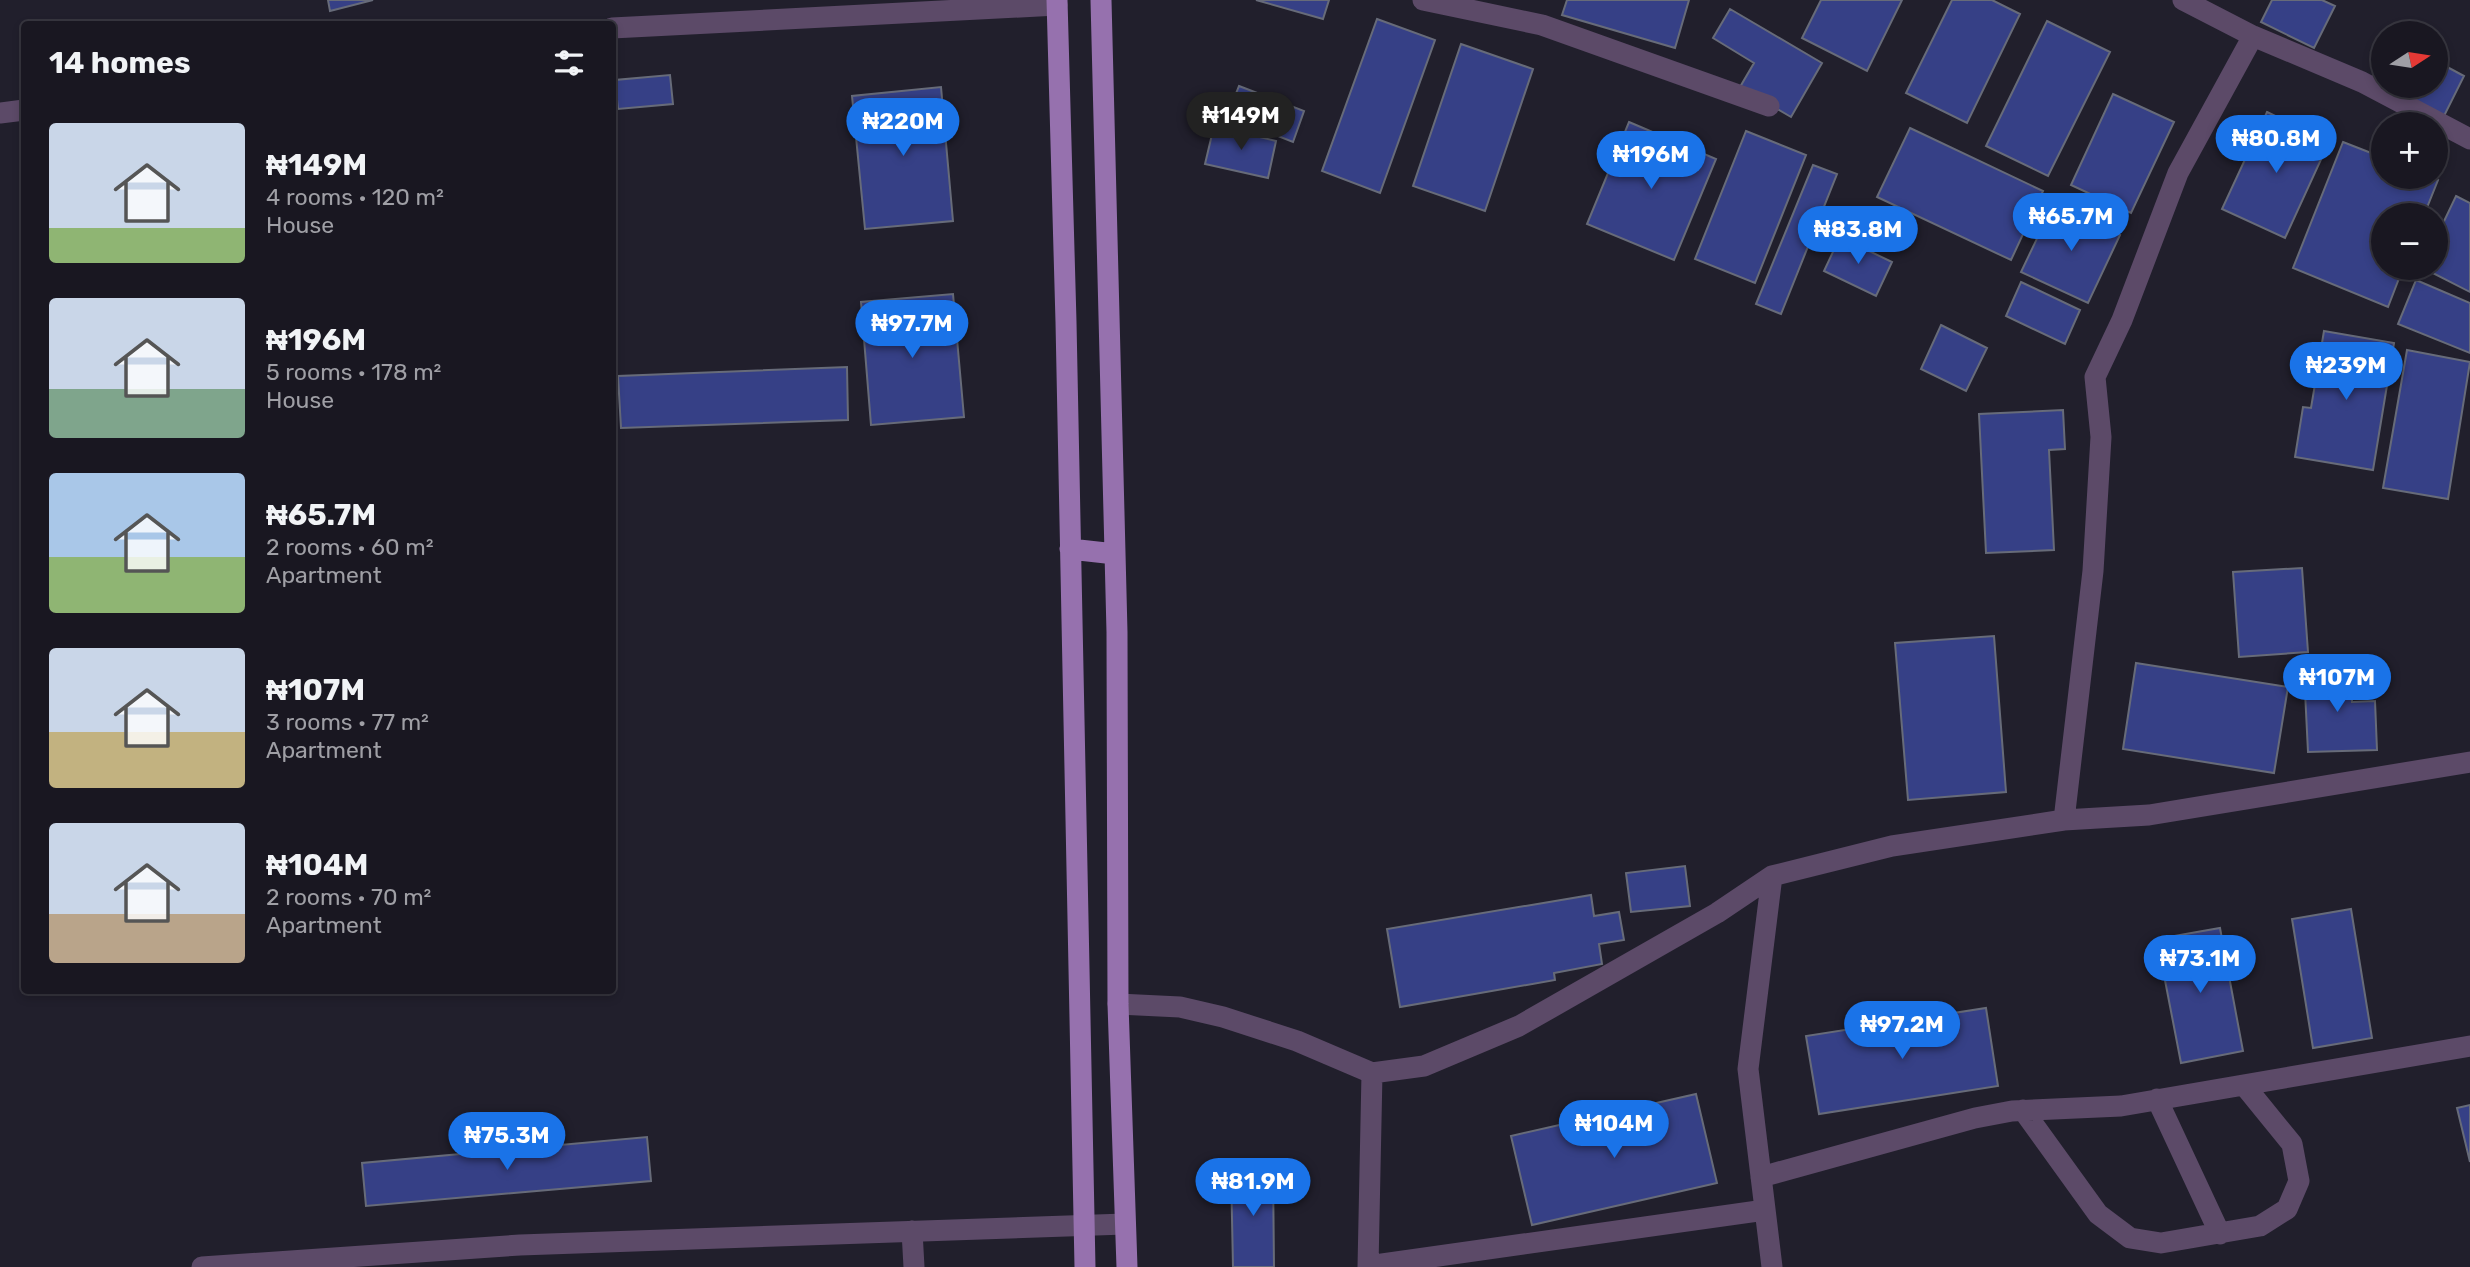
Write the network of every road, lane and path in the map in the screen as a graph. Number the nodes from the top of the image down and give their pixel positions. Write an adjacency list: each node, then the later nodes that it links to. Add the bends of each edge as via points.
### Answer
1 (1101, 0): 12 (main road)
2 (1423, 0): 7 (street, via 1542,25)
3 (2183, 0): 6 (street)
4 (1057, 2): 5 (street); 11 (main road)
5 (616, 28)
6 (2253, 36): 10 (street, via 2362,82); 14 (street, via 2178,173 2122,320 2095,377 2101,437 2093,571)
7 (1769, 106)
8 (21, 110): 9 (street)
9 (0, 113)
10 (2470, 139)
11 (1070, 549): 12 (main road); 25 (main road)
12 (1115, 554): 16 (main road)
13 (2470, 762): 14 (street, via 2149,815)
14 (2064, 820): 15 (street, via 1892,846)
15 (1772, 876): 18 (street, via 1717,913 1519,1026 1424,1066); 22 (street, via 1748,1069)
16 (1118, 1004): 18 (street, via 1180,1007 1223,1017 1297,1041); 24 (main road)
17 (2470, 1046): 19 (street)
18 (1372, 1073): 28 (street)
19 (2244, 1085): 20 (street); 27 (street, via 2292,1144 2300,1181 2287,1209 2278,1215 2260,1226)
20 (2157, 1099): 21 (street); 27 (street)
21 (2023, 1110): 22 (street, via 1975,1118); 27 (street, via 2098,1214 2130,1238 2161,1243)
22 (1761, 1177): 23 (street)
23 (1765, 1210): 28 (street); 33 (street)
24 (1125, 1224): 25 (street); 32 (main road)
25 (1083, 1225): 26 (street); 31 (main road)
26 (912, 1231): 29 (street, via 520,1245); 30 (street)
27 (2220, 1234)
28 (1368, 1266)
29 (202, 1267)
30 (914, 1267)
31 (1084, 1267)
32 (1127, 1267)
33 (1772, 1267)

